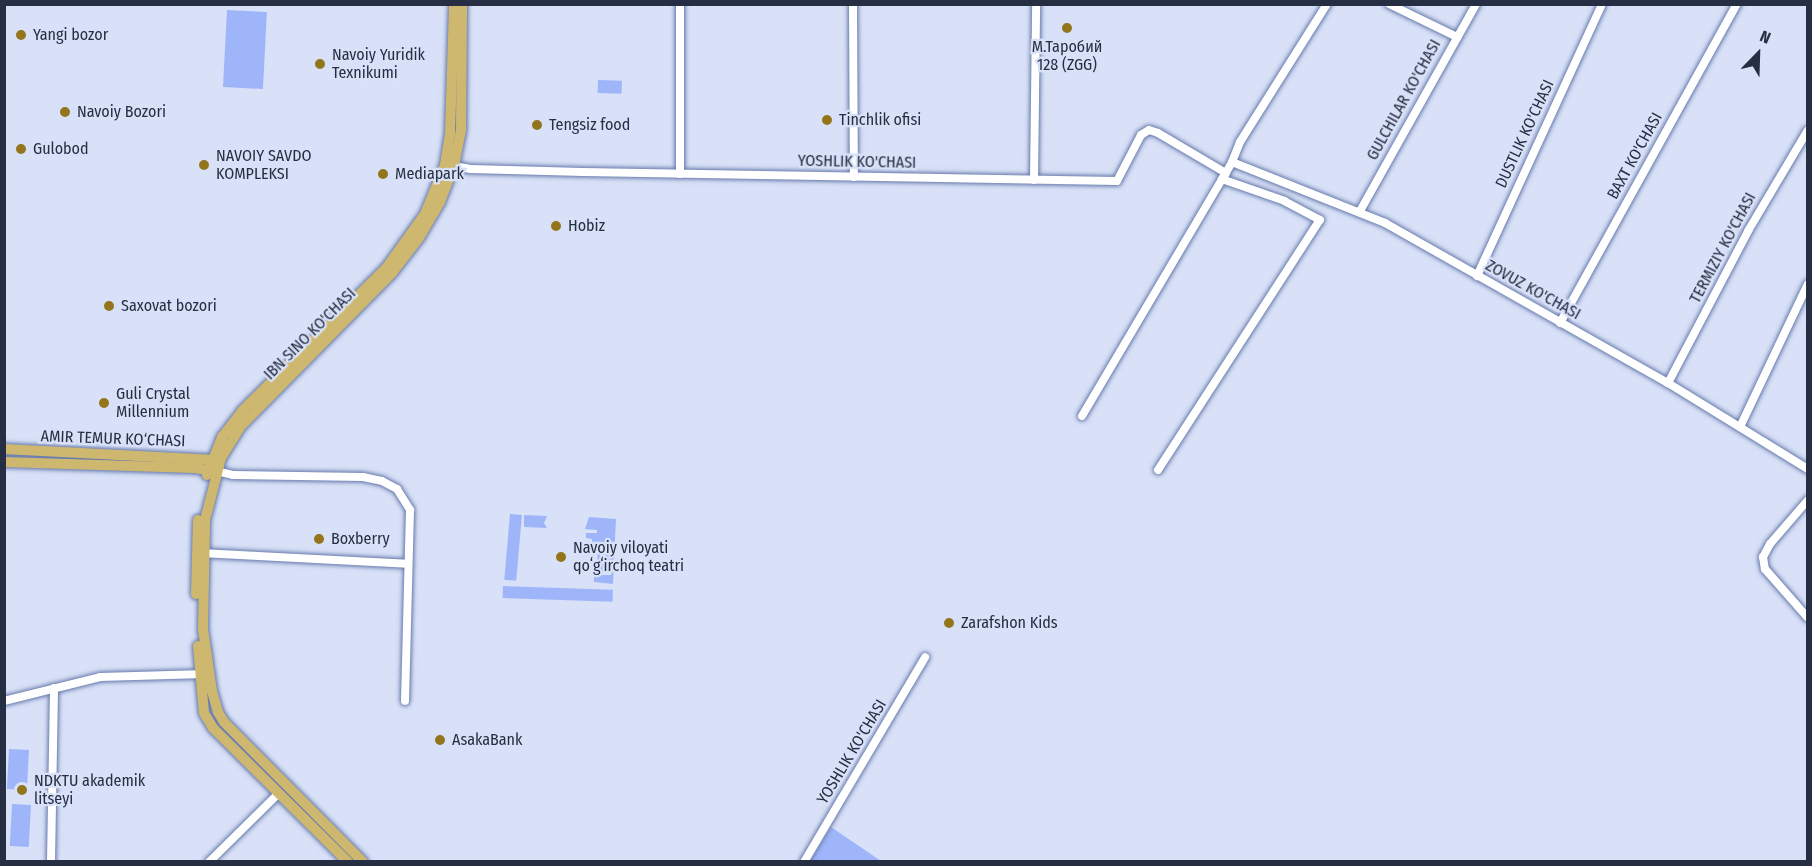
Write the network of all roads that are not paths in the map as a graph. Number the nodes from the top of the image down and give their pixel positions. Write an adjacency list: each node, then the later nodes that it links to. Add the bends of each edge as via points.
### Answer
1 (454, 4): 14 (main road)
2 (462, 4): 14 (main road, via 461,129)
3 (680, 4): 15 (street)
4 (853, 4): 17 (street)
5 (1036, 4): 18 (street)
6 (1327, 4): 13 (street, via 1240,142)
7 (1389, 4): 11 (street)
8 (1476, 4): 11 (street, GULCHILAR KO'CHASI)
9 (1602, 4): 20 (street, DUSTLIK KO'CHASI)
10 (1737, 4): 22 (street, BAXT KO'CHASI)
11 (1457, 37): 19 (street, GULCHILAR KO'CHASI)
12 (1808, 130): 23 (street, TERMIZIY KO'CHASI, via 1748,231)
13 (1232, 162): 16 (street); 19 (street, ZOVUZ KO'CHASI)
14 (450, 166): 15 (street, YOSHLIK KO'CHASI); 28 (main road, via 407,242 387,267 242,411 222,437)
15 (680, 174): 17 (street, YOSHLIK KO'CHASI)
16 (1224, 176): 18 (street, YOSHLIK KO'CHASI, via 1149,130 1141,135 1117,182); 24 (street); 30 (street, via 1320,220)
17 (854, 177): 18 (street, YOSHLIK KO'CHASI)
18 (1034, 180)
19 (1360, 211): 20 (street, ZOVUZ KO'CHASI)
20 (1477, 276): 22 (street, ZOVUZ KO'CHASI)
21 (1808, 284): 25 (street)
22 (1560, 323): 23 (street, ZOVUZ KO'CHASI)
23 (1668, 383): 25 (street, ZOVUZ KO'CHASI)
24 (1082, 416)
25 (1740, 427): 29 (street, ZOVUZ KO'CHASI)
26 (4, 449): 28 (main road, AMIR TEMUR KO‘CHASI)
27 (4, 462): 28 (main road, AMIR TEMUR KO‘CHASI)
28 (214, 465): 32 (main road, via 198,521); 33 (street, via 233,475 363,477 398,489 411,510)
29 (1808, 469)
30 (1158, 470)
31 (1808, 500): 34 (street, via 1763,557 1765,569)
32 (200, 553): 33 (street); 36 (main road, via 196,621)
33 (408, 564): 39 (street)
34 (1808, 618)
35 (926, 657): 45 (street, YOSHLIK KO'CHASI)
36 (205, 674): 37 (street, via 100,677); 40 (main road, via 204,713 213,728); 44 (main road, via 224,722)
37 (54, 688): 38 (street); 41 (street)
38 (4, 701)
39 (405, 701)
40 (279, 793): 42 (street); 43 (main road)
41 (51, 861)
42 (209, 861)
43 (348, 861)
44 (363, 861)
45 (804, 861)

